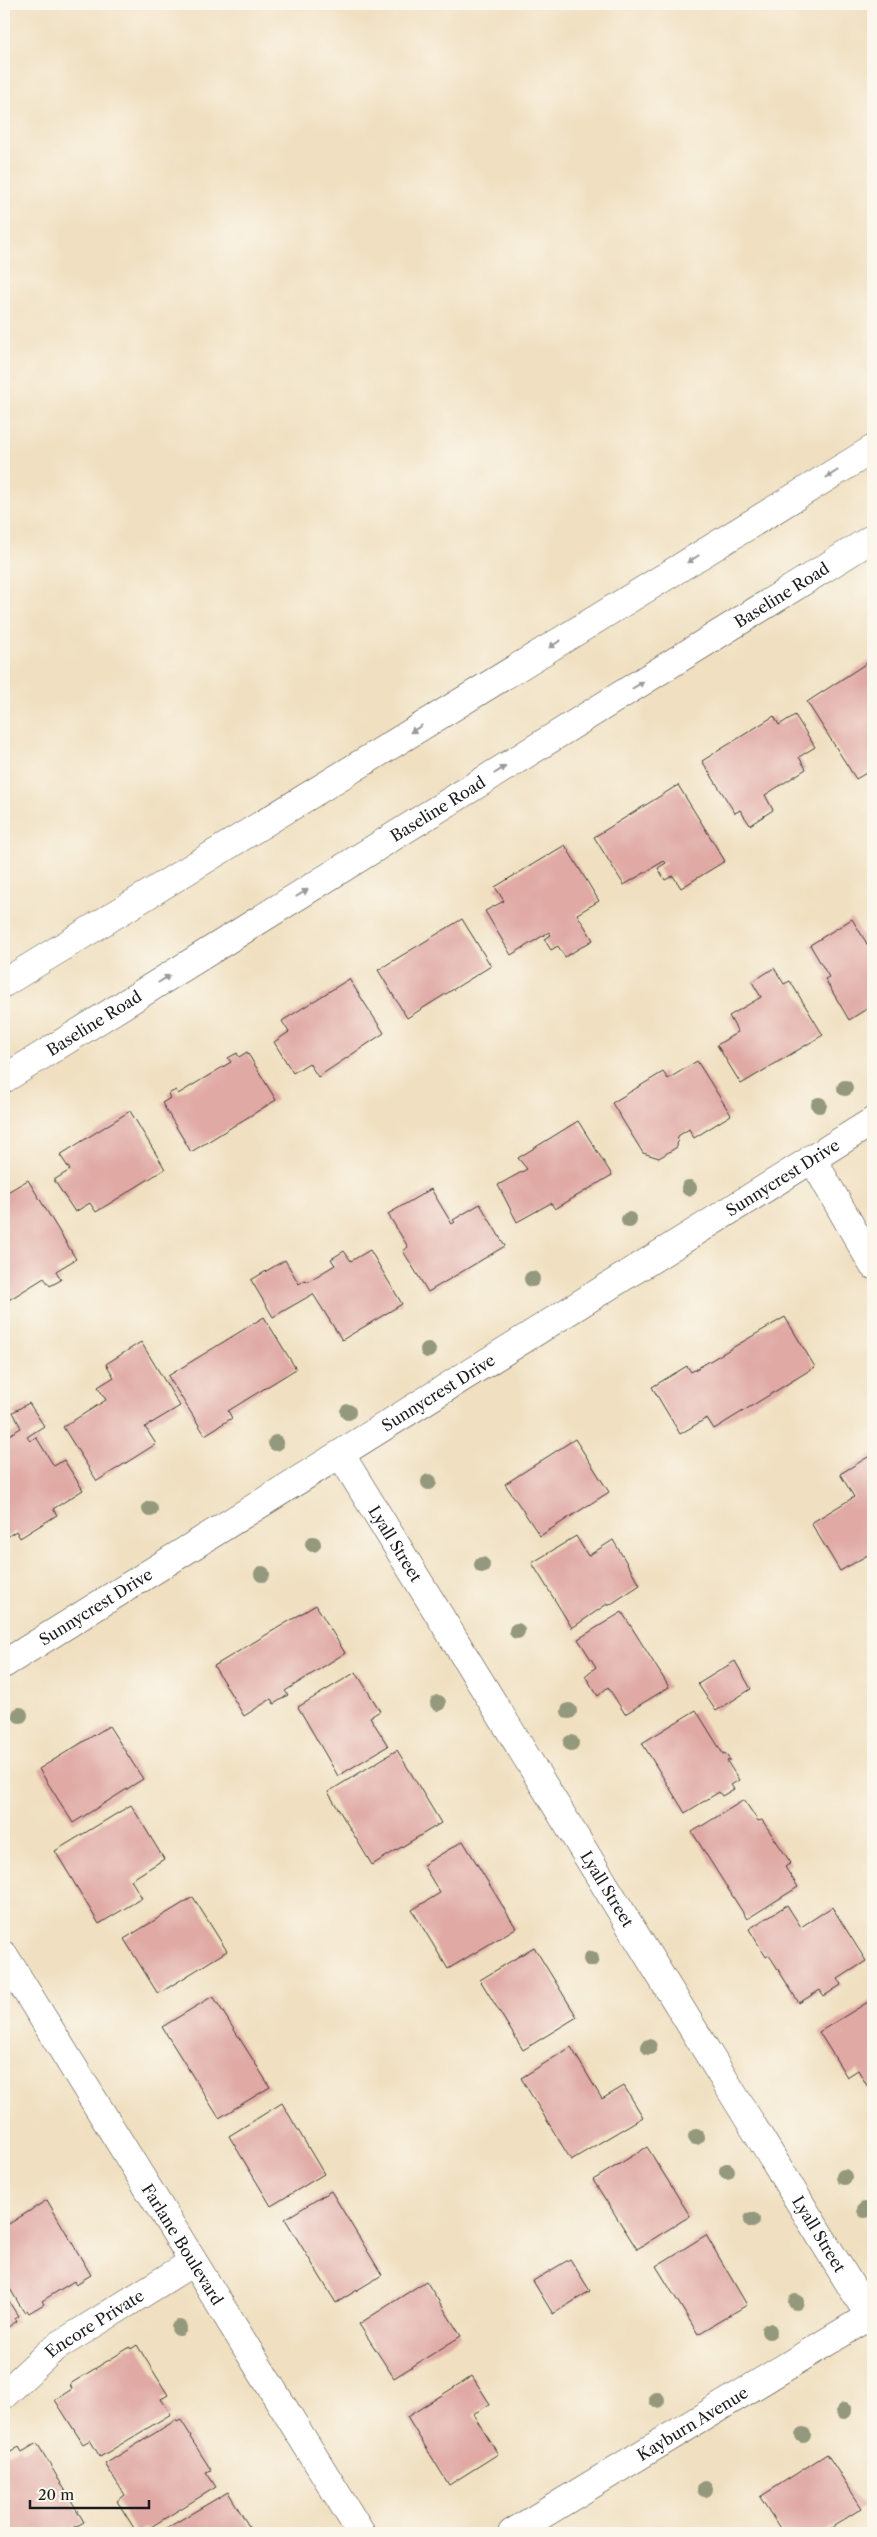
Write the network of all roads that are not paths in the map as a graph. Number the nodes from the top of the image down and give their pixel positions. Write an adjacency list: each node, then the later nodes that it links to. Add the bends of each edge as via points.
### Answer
1 (873, 449): 3 (street, one-way to 3)
2 (873, 538): 4 (street, Baseline Road, one-way to 2)
3 (4, 983)
4 (4, 1079)
5 (873, 1121): 6 (street, Sunnycrest Drive)
6 (812, 1158): 7 (street); 8 (street, Sunnycrest Drive)
7 (873, 1266)
8 (341, 1455): 9 (street, Sunnycrest Drive); 12 (street, Lyall Street)
9 (4, 1664)
10 (4, 1954): 11 (street, Farlane Boulevard)
11 (193, 2262): 13 (street, Encore Private, via 53,2349); 14 (street, Farlane Boulevard)
12 (872, 2317): 15 (street, Kayburn Avenue)
13 (4, 2395)
14 (361, 2533)
15 (512, 2533)

